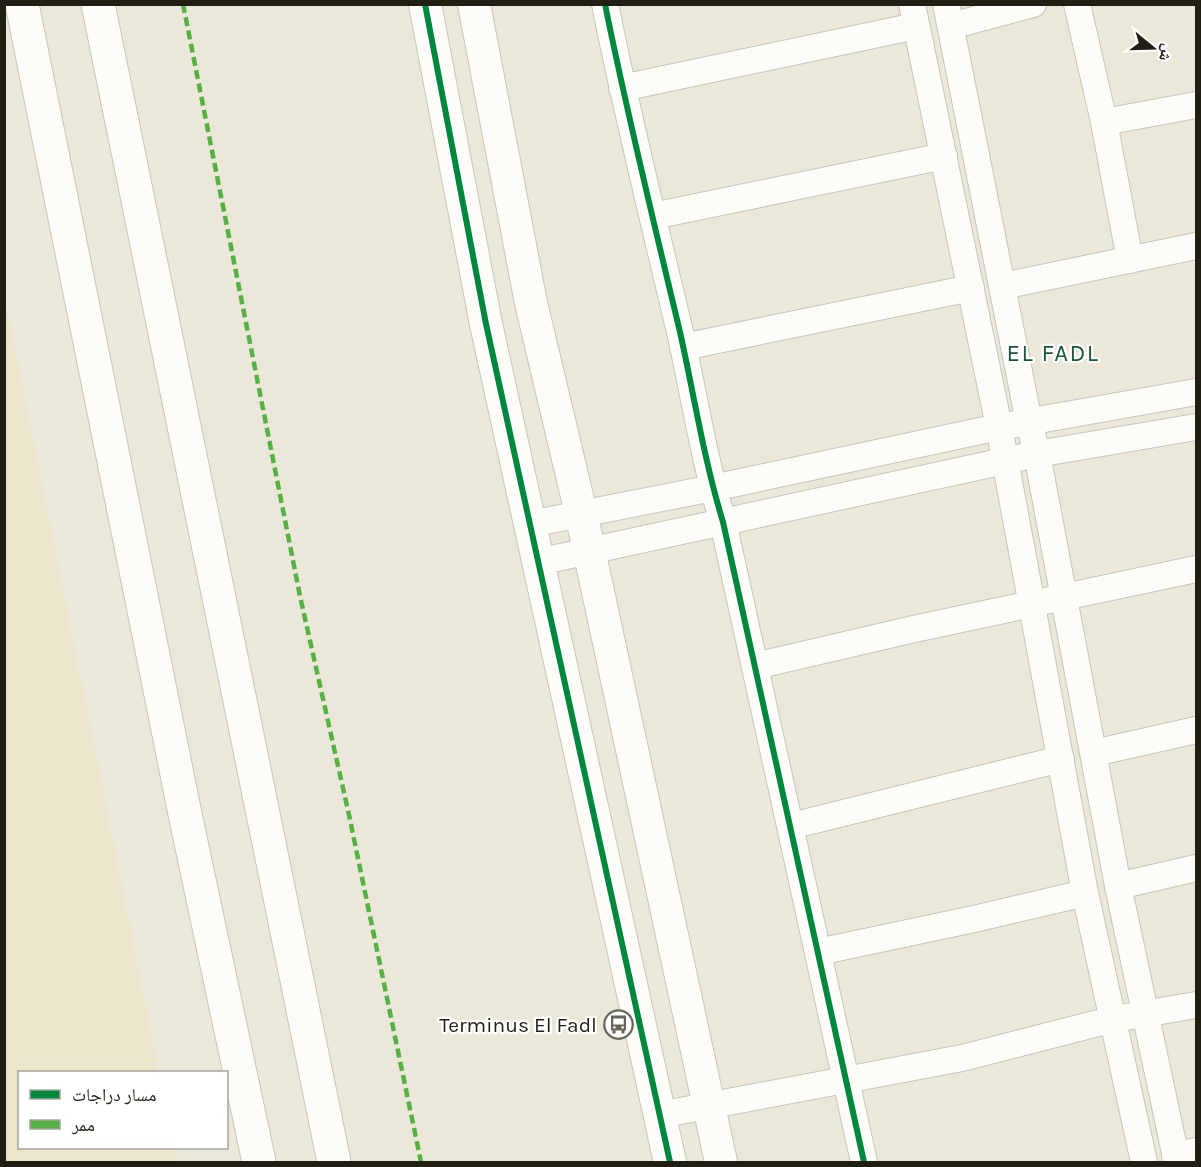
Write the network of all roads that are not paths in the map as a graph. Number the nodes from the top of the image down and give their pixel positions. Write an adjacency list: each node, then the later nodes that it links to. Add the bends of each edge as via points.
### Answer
1 (22, 4): 51 (highway)
2 (98, 4): 52 (highway)
3 (425, 4): 29 (street, via 486,324)
4 (474, 4): 27 (street, via 531,303)
5 (605, 4): 10 (street)
6 (1033, 4): 9 (street)
7 (1077, 4): 12 (street)
8 (914, 15): 10 (street); 13 (street)
9 (949, 15): 17 (street)
10 (622, 88): 14 (street)
11 (1197, 105): 12 (street)
12 (1104, 122): 16 (street)
13 (944, 156): 14 (street); 18 (street)
14 (653, 216): 19 (street)
15 (1197, 246): 16 (street)
16 (1130, 260): 17 (street)
17 (1004, 286): 21 (street)
18 (971, 288): 19 (street); 22 (street)
19 (683, 347): 26 (street)
20 (1197, 392): 21 (street)
21 (1029, 422): 22 (street); 24 (street)
22 (999, 427): 25 (street); 26 (street)
23 (1197, 427): 24 (street)
24 (1037, 454): 25 (street); 33 (street)
25 (1005, 462): 28 (street); 34 (street)
26 (713, 488): 27 (street); 28 (street)
27 (581, 513): 29 (street); 30 (street)
28 (723, 522): 30 (street); 35 (street)
29 (530, 524): 31 (street)
30 (589, 551): 31 (street); 48 (street)
31 (538, 562): 49 (street)
32 (1197, 569): 33 (street)
33 (1064, 597): 34 (street); 37 (street)
34 (1033, 604): 35 (street); 38 (street)
35 (755, 666): 39 (street)
36 (1197, 730): 37 (street)
37 (1094, 753): 41 (street)
38 (1061, 759): 39 (street); 42 (street)
39 (791, 826): 43 (street)
40 (1197, 868): 41 (street)
41 (1118, 886): 45 (street)
42 (1084, 893): 43 (street); 46 (street)
43 (818, 952): 47 (street)
44 (1197, 1005): 45 (street)
45 (1147, 1014): 46 (street); 50 (street)
46 (1114, 1019): 47 (street, via 962,1058); 56 (street)
47 (846, 1079): 48 (street); 55 (street)
48 (709, 1107): 49 (street); 54 (street)
49 (659, 1115): 53 (street)
50 (1183, 1156)
51 (259, 1162)
52 (334, 1162)
53 (670, 1162)
54 (721, 1162)
55 (864, 1162)
56 (1144, 1162)

